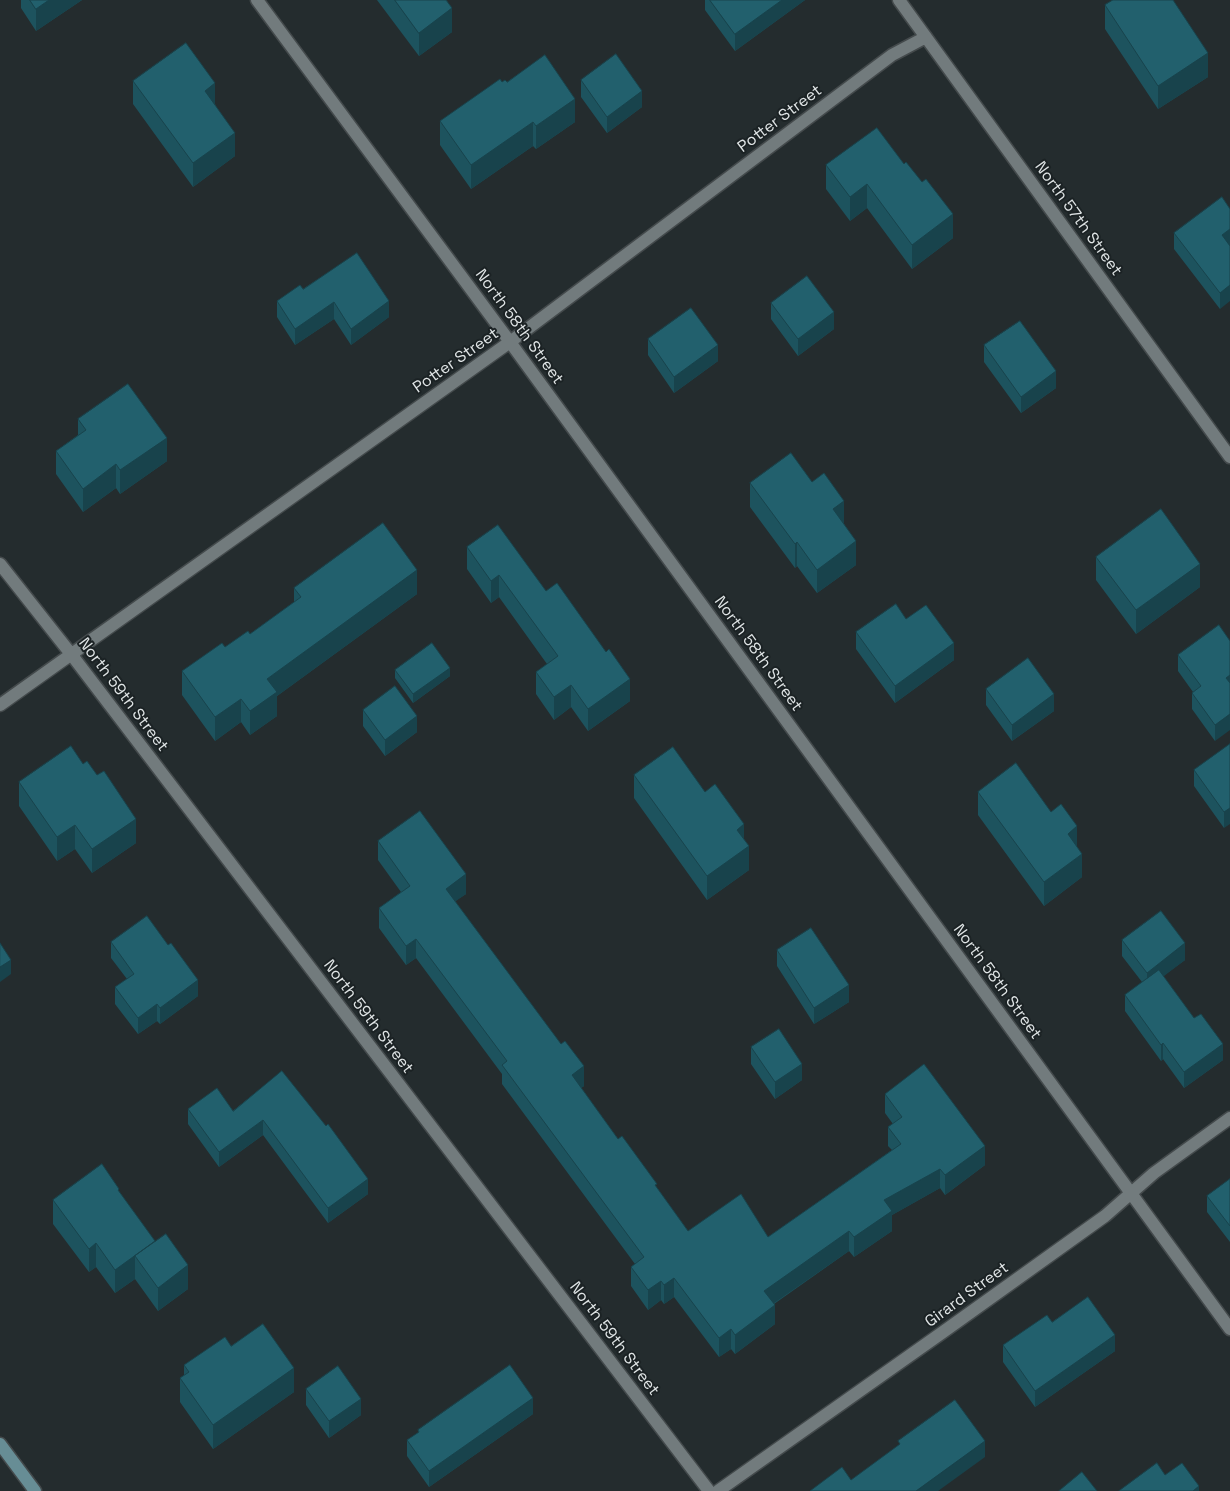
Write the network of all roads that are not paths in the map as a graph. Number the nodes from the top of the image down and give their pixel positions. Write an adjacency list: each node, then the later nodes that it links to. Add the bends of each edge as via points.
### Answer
1 (257, 0): 4 (street, North 58th Street)
2 (899, 0): 3 (street, North 57th Street)
3 (926, 37): 4 (street, Potter Street, via 892,55); 5 (street, North 57th Street)
4 (510, 342): 7 (street, Potter Street); 10 (street, North 58th Street)
5 (1230, 457)
6 (0, 564): 7 (street, North 59th Street)
7 (71, 654): 8 (street, Potter Street); 14 (street, North 59th Street)
8 (0, 705)
9 (1230, 1118): 10 (street, Girard Street)
10 (1130, 1193): 11 (street, North 58th Street); 15 (street, Girard Street, via 1105,1216)
11 (1230, 1329)
12 (0, 1444): 13 (main road)
13 (35, 1491)
14 (709, 1491)
15 (718, 1491)

